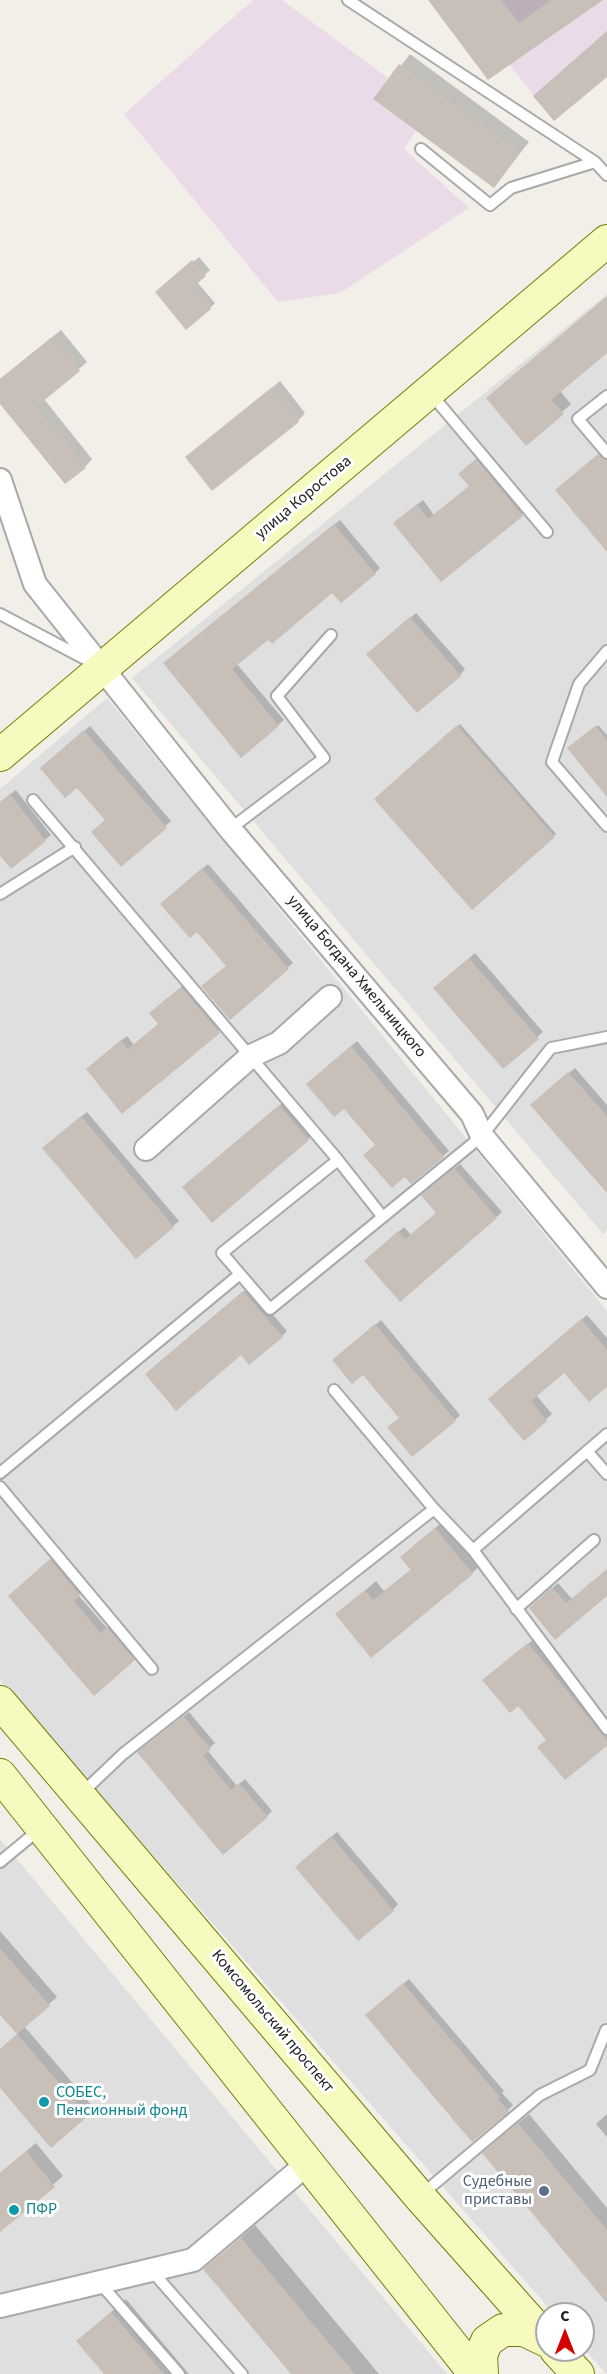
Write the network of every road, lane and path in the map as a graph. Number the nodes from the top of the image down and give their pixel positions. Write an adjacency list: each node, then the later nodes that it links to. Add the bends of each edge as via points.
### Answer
1 (348, 0): 3 (lane)
2 (421, 149): 3 (lane, via 490,205 511,188)
3 (595, 162): 4 (lane)
4 (607, 175)
5 (607, 241): 6 (main road, улица Коростова)
6 (429, 392): 10 (lane); 14 (main road, улица Коростова)
7 (607, 396): 8 (lane, via 578,419)
8 (607, 453)
9 (0, 480): 14 (street, улица Богдана Хмельницкого, via 35,584)
10 (547, 532)
11 (0, 614): 14 (lane)
12 (331, 635): 18 (lane, via 277,696 324,758)
13 (607, 651): 17 (lane, via 579,684 552,762)
14 (102, 669): 15 (main road, улица Коростова); 18 (street, улица Богдана Хмельницкого)
15 (0, 755)
16 (33, 800): 19 (lane)
17 (607, 826)
18 (230, 830): 24 (street, улица Богдана Хмельницкого, via 472,1114)
19 (75, 847): 20 (lane); 23 (lane)
20 (0, 894)
21 (330, 997): 23 (street, via 279,1043)
22 (607, 1037): 24 (lane, via 551,1048)
23 (251, 1056): 25 (street); 26 (lane)
24 (482, 1136): 27 (lane); 29 (street, улица Богдана Хмельницкого)
25 (146, 1149)
26 (338, 1160): 27 (lane); 28 (lane, via 222,1253)
27 (382, 1216): 28 (lane, via 270,1309)
28 (240, 1274): 33 (lane)
29 (607, 1287)
30 (334, 1390): 36 (lane)
31 (607, 1434): 32 (lane)
32 (587, 1451): 34 (lane); 38 (lane)
33 (0, 1473)
34 (607, 1474)
35 (0, 1487): 40 (lane)
36 (435, 1509): 38 (lane); 44 (lane, via 123,1754)
37 (594, 1540): 39 (lane)
38 (473, 1550): 39 (lane)
39 (516, 1609): 42 (lane)
40 (152, 1669)
41 (0, 1702): 44 (main road, Комсомольский проспект)
42 (607, 1729)
43 (0, 1775): 45 (main road)
44 (80, 1795): 49 (main road, Комсомольский проспект)
45 (43, 1826): 46 (lane); 58 (main road)
46 (0, 1862)
47 (607, 2030): 49 (lane, via 590,2070 540,2095)
48 (307, 2164): 50 (street, via 193,2260)
49 (420, 2197): 53 (main road, Комсомольский проспект)
50 (151, 2270): 51 (street); 57 (lane)
51 (99, 2283): 52 (street); 56 (lane)
52 (0, 2306)
53 (535, 2326)
54 (535, 2335): 59 (main road, via 524,2330 503,2330 487,2341 481,2355)
55 (567, 2362): 60 (main road)
56 (179, 2374)
57 (242, 2374)
58 (475, 2374)
59 (482, 2374)
60 (578, 2374)

